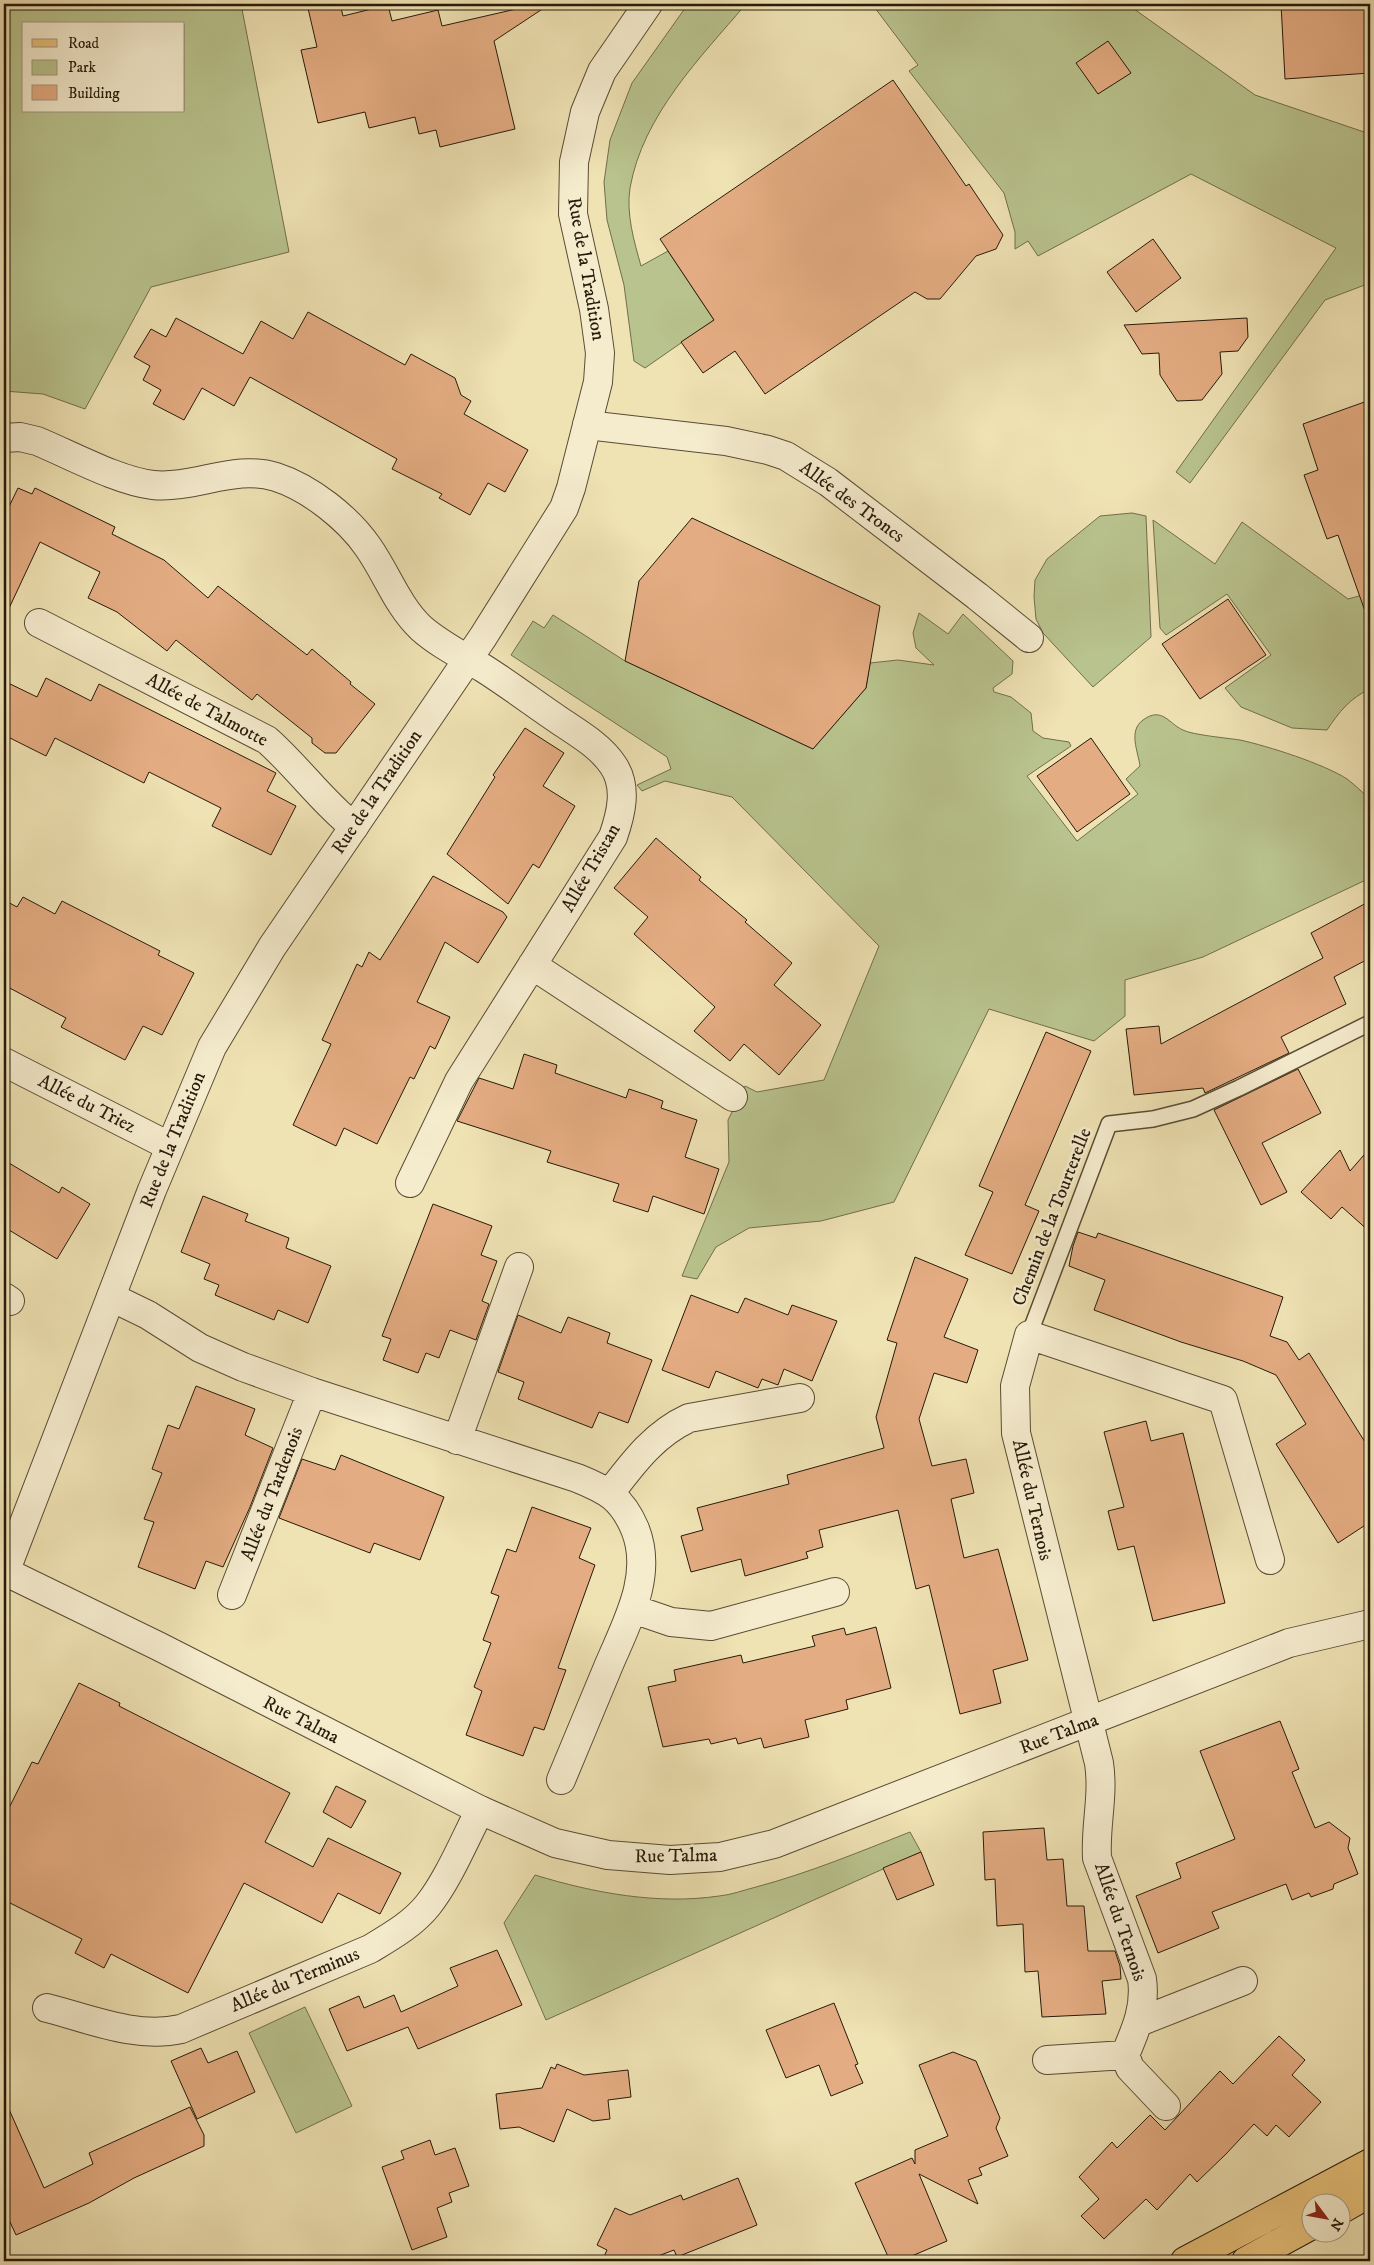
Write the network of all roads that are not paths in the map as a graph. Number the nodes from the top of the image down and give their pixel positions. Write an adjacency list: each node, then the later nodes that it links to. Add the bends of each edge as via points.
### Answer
1 (648, 4): 2 (street, Rue de la Tradition, via 602,71 585,112 574,162 573,214 600,353 598,382)
2 (587, 425): 5 (street, Allée des Troncs, via 726,441 786,456 828,482); 6 (street, Rue de la Tradition, via 564,508)
3 (4, 438): 6 (street, Allée Tristan, via 37,441 134,481 153,485 240,473 276,477 292,484 326,504 346,521 369,548 408,615 439,642)
4 (39, 623): 7 (street, Allée de Talmotte, via 267,740 328,805)
5 (1029, 638)
6 (466, 659): 7 (street, Rue de la Tradition); 8 (street, Allée Tristan, via 601,752 614,766 621,785 620,817 614,836)
7 (354, 827): 12 (street, Rue de la Tradition, via 272,947 226,1022 199,1074)
8 (532, 965): 11 (street); 13 (street, Allée Tristan, via 460,1081)
9 (1370, 1023): 16 (lane, Chemin de la Tourterelle, via 1193,1109 1153,1119 1109,1124)
10 (4, 1062): 12 (street, Allée du Triez)
11 (733, 1097)
12 (169, 1146): 15 (street, Rue de la Tradition)
13 (410, 1183)
14 (519, 1267): 19 (street)
15 (111, 1297): 17 (street, via 221,1358); 22 (street, Rue de la Tradition)
16 (1029, 1335): 21 (street, via 1224,1400); 27 (street, Allée du Ternois, via 1015,1386 1016,1433)
17 (312, 1392): 19 (street); 24 (street, Allée du Tardenois)
18 (800, 1398): 20 (street, via 689,1418 674,1425 640,1454)
19 (457, 1440): 20 (street, via 577,1478)
20 (610, 1493): 25 (street, via 621,1502 639,1540 641,1579)
21 (1270, 1560)
22 (4, 1573): 29 (street, Rue Talma, via 158,1646)
23 (835, 1592): 25 (street, via 711,1626 671,1622)
24 (232, 1595)
25 (632, 1609): 28 (street)
26 (1370, 1624): 27 (street, Rue Talma, via 1289,1643)
27 (1088, 1723): 29 (street, Rue Talma, via 812,1832 720,1857 633,1858 578,1850 531,1834); 32 (street, Allée du Ternois, via 1102,1796 1097,1858 1142,1979 1143,2006)
28 (561, 1780)
29 (480, 1810): 31 (street, Allée du Terminus, via 428,1906 392,1936 370,1949 181,2029 167,2032 134,2031)
30 (1243, 1981): 32 (street)
31 (47, 2008)
32 (1139, 2022): 33 (street, Allée du Ternois)
33 (1125, 2055): 34 (street); 35 (street, via 1130,2068)
34 (1047, 2060)
35 (1166, 2106)
36 (1370, 2163): 40 (main road)
37 (1370, 2193): 38 (main road)
38 (1352, 2203)
39 (1302, 2230): 41 (main road)
40 (1185, 2261)
41 (1246, 2261)

